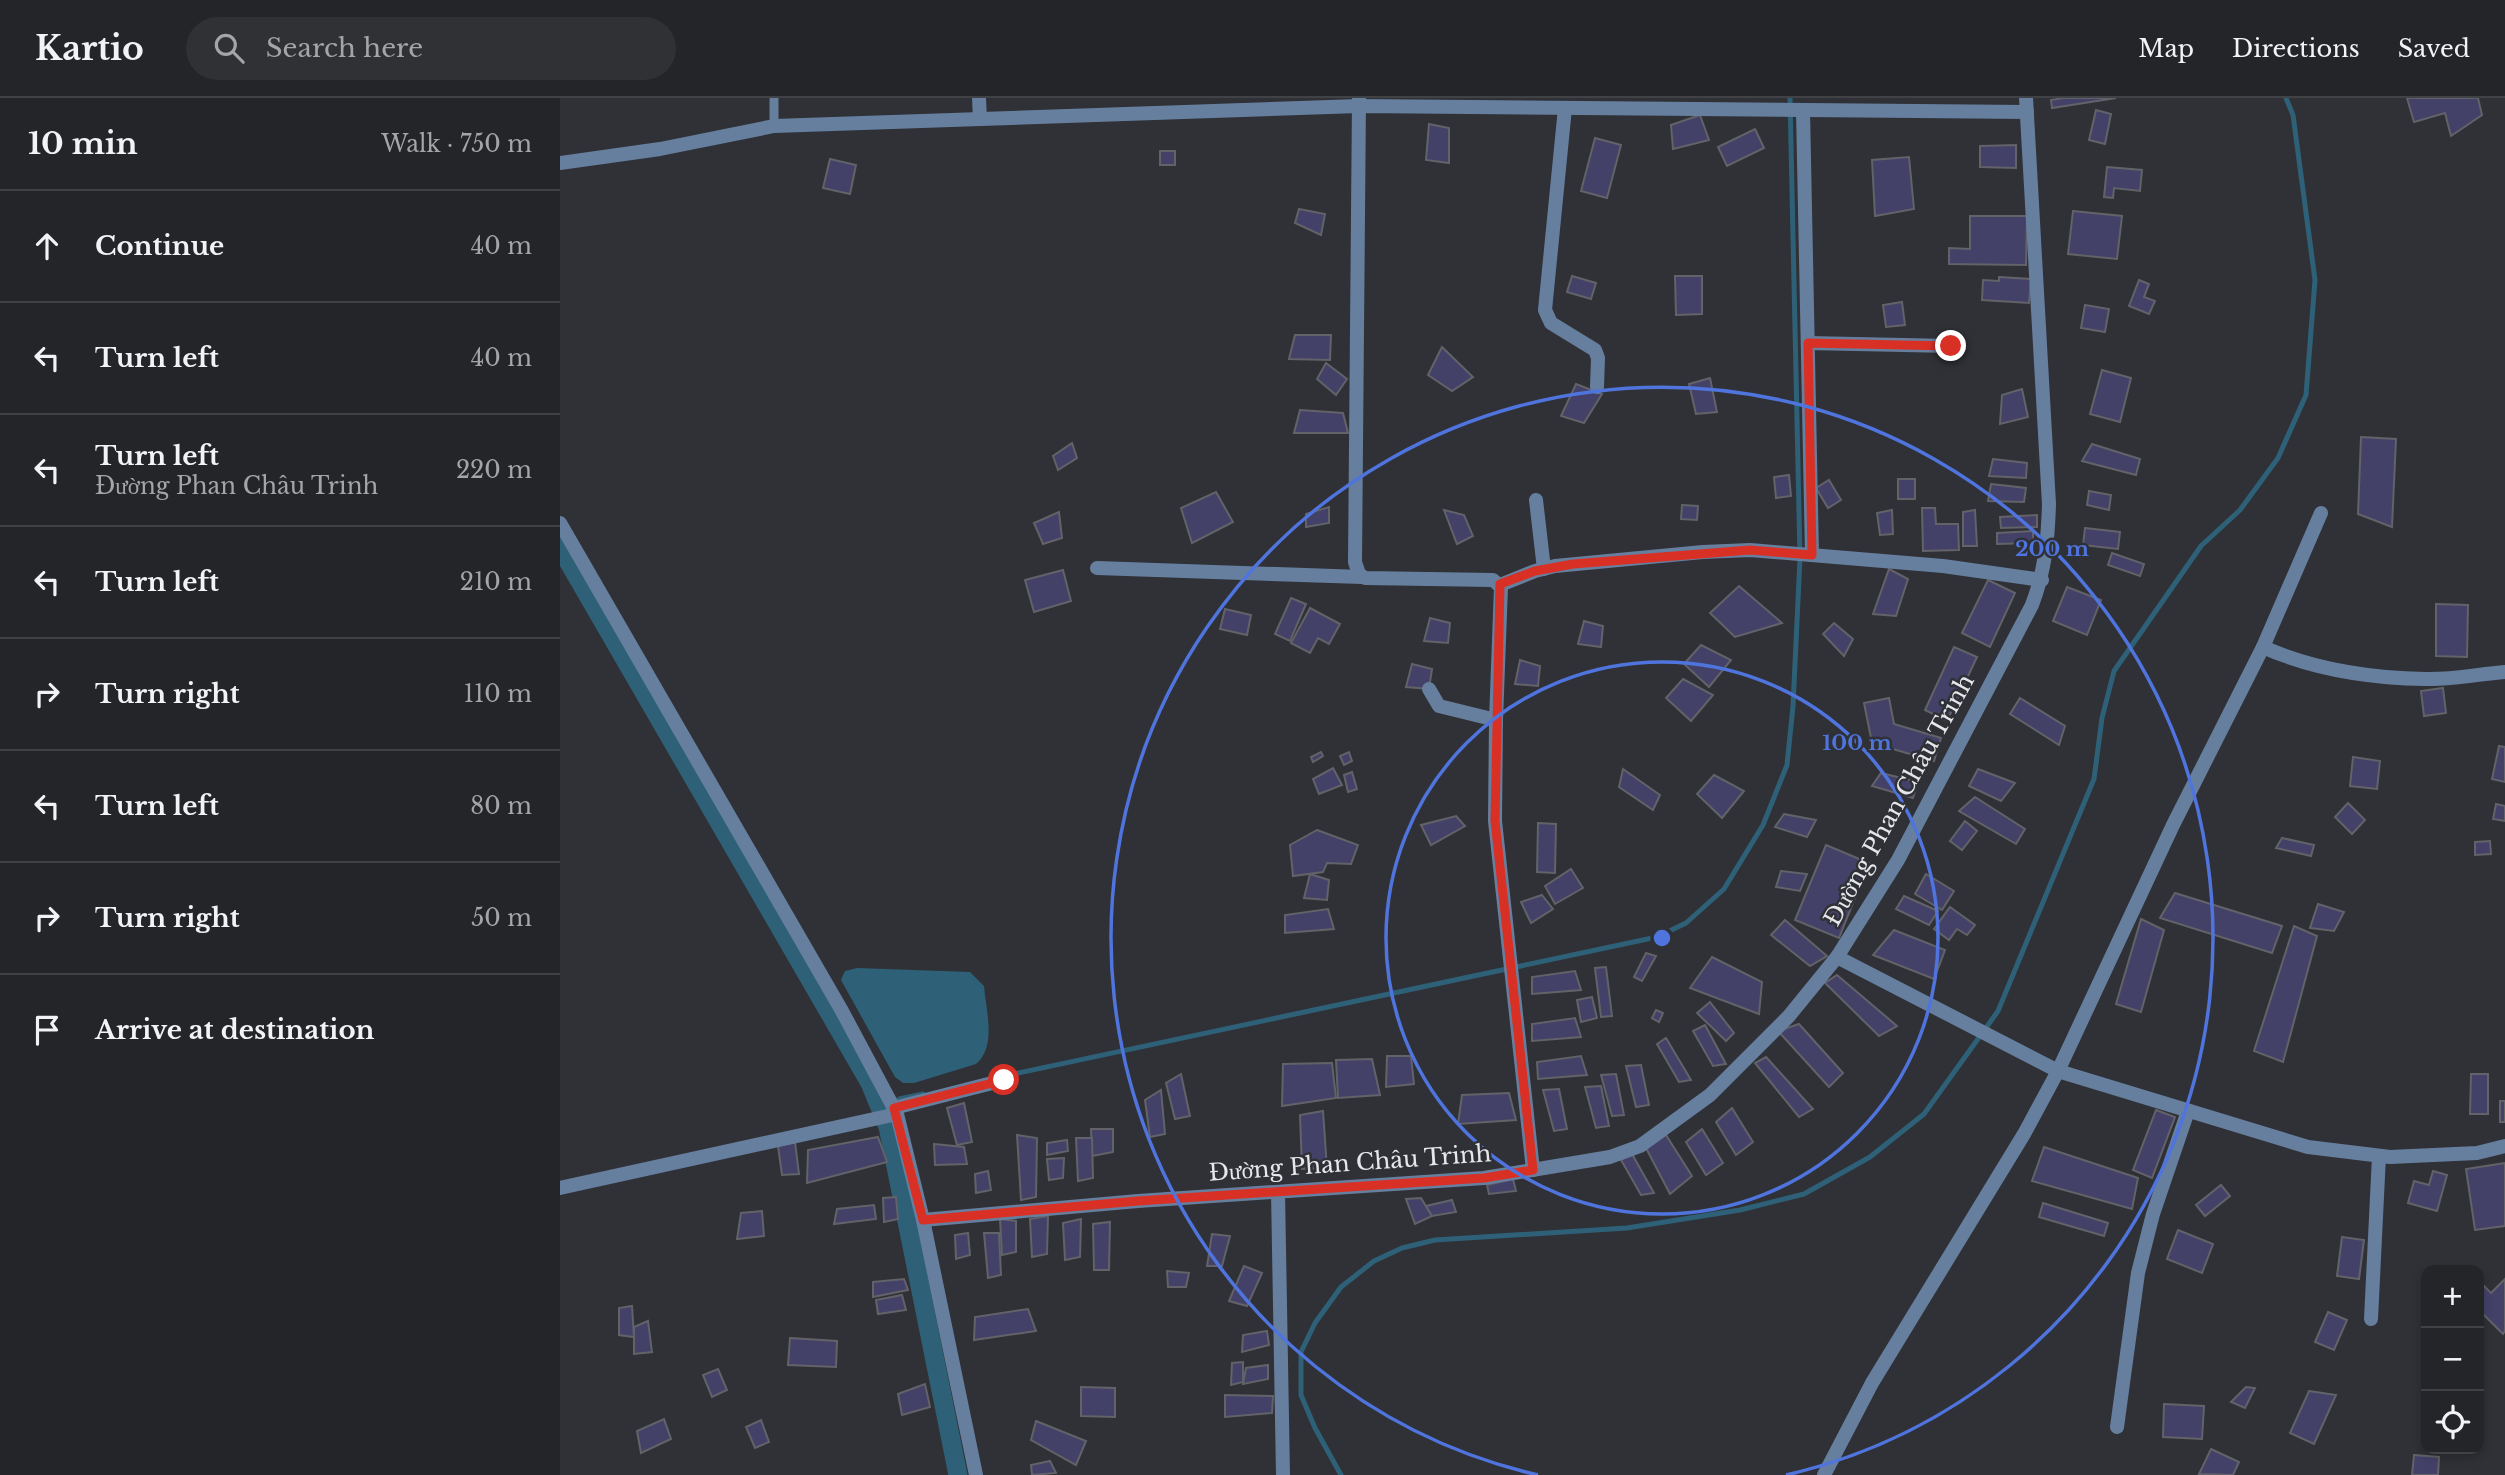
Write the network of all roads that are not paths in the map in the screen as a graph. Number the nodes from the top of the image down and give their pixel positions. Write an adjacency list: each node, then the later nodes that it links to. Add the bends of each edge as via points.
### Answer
1 (774, 98): 8 (lane)
2 (979, 98): 7 (street)
3 (1359, 102): 5 (street); 7 (street); 19 (street, via 1355,562)
4 (2027, 105): 6 (street); 20 (street, Đường Phan Châu Trinh, via 2049,504)
5 (1565, 108): 6 (street); 12 (street, via 1545,310 1551,323 1595,349)
6 (1795, 110): 10 (street)
7 (980, 119): 8 (street)
8 (774, 126): 9 (street)
9 (560, 163)
10 (1808, 343): 11 (street); 16 (street)
11 (1951, 346)
12 (1597, 387)
13 (1536, 499): 18 (street)
14 (2320, 513): 22 (street)
15 (560, 523): 29 (street)
16 (1810, 555): 18 (street, via 1703,552); 20 (street)
17 (1097, 568): 19 (street)
18 (1544, 569): 21 (street)
19 (1362, 577): 21 (street, via 1493,580)
20 (2042, 579): 26 (street, Đường Phan Châu Trinh, via 1898,860)
21 (1500, 584): 25 (street)
22 (2263, 647): 23 (street, via 2293,661 2347,673 2427,679); 27 (street, via 2173,825)
23 (2505, 672)
24 (1429, 689): 25 (street, via 1439,706)
25 (1496, 720): 33 (street, via 1495,821)
26 (1837, 957): 27 (street); 33 (street, Đường Phan Châu Trinh, via 1789,1016 1710,1095 1640,1146 1610,1157)
27 (2059, 1071): 30 (street); 41 (street, via 1872,1383)
28 (1004, 1080): 29 (street)
29 (896, 1111): 34 (street); 36 (street)
30 (2188, 1111): 32 (street, via 2308,1147); 38 (street, via 2138,1273)
31 (2505, 1146): 32 (street, via 2477,1153)
32 (2379, 1156): 37 (street)
33 (1533, 1170): 35 (street, Đường Phan Châu Trinh, via 1484,1178)
34 (560, 1188)
35 (1278, 1192): 36 (street, Đường Phan Châu Trinh); 40 (street)
36 (923, 1220): 39 (street)
37 (2371, 1319)
38 (2117, 1427)
39 (976, 1475)
40 (1283, 1475)
41 (1824, 1475)

